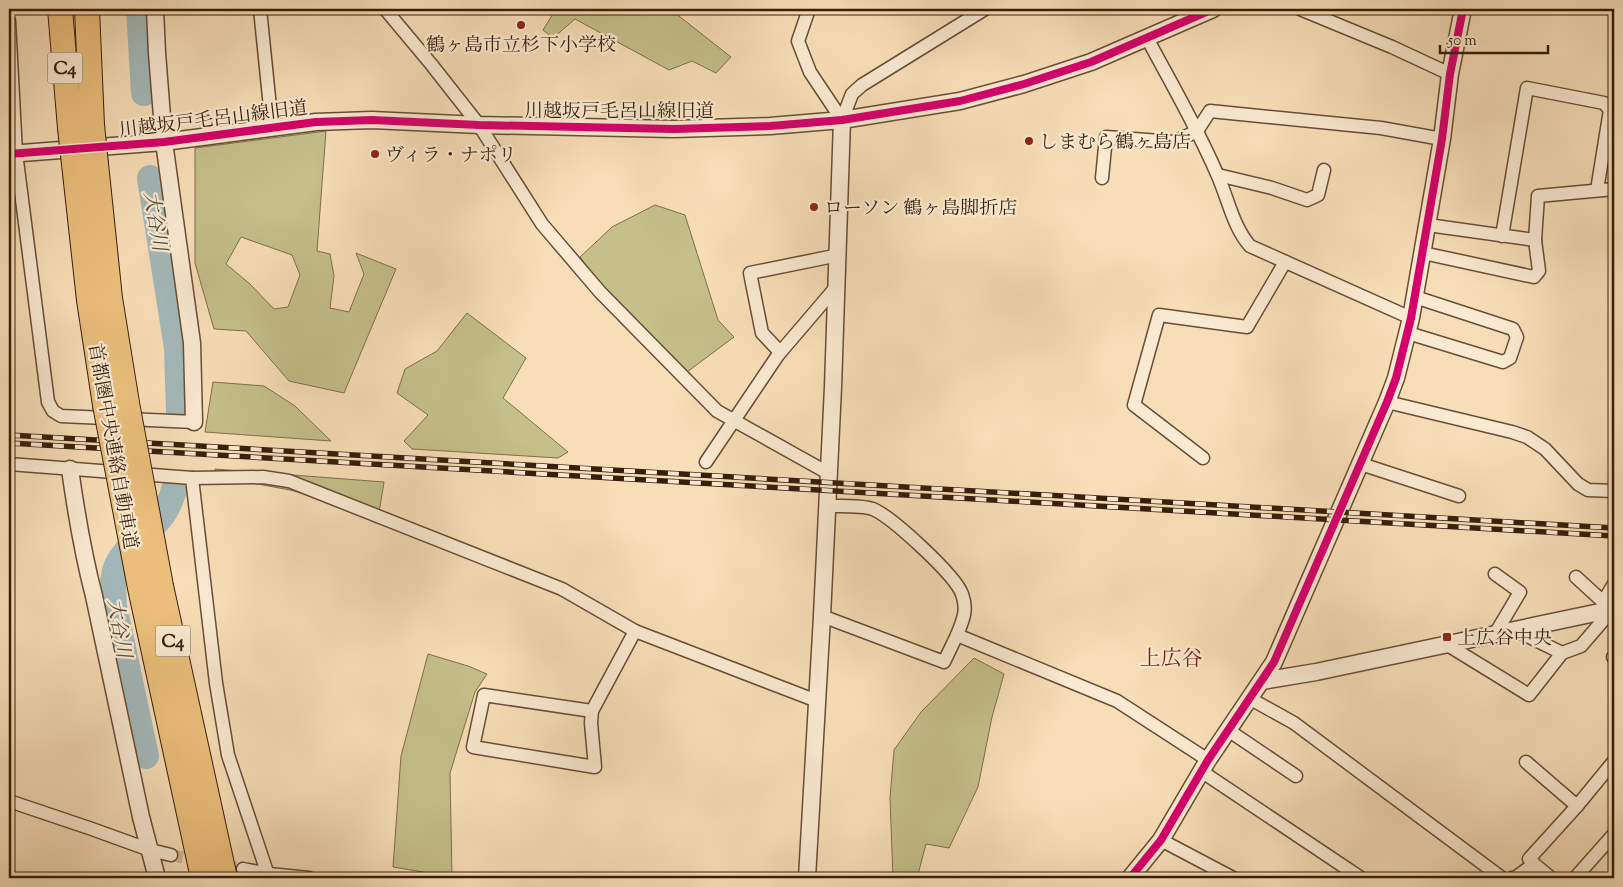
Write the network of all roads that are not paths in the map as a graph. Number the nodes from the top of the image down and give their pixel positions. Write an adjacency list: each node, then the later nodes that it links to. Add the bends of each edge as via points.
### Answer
1 (60, 9): 16 (highway, 首都圏中央連絡自動車道 / C4)
2 (87, 9): 16 (highway, 首都圏中央連絡自動車道 / C4)
3 (155, 9): 20 (street)
4 (260, 9): 17 (street)
5 (384, 9): 15 (street)
6 (808, 9): 14 (street, via 798,41 810,72)
7 (985, 9): 14 (street, via 862,85 852,94)
8 (1213, 9): 12 (street, 川越坂戸毛呂山線旧道)
9 (1300, 9): 13 (street)
10 (1463, 9): 13 (street)
11 (9, 21): 21 (street)
12 (1147, 38): 14 (street, 川越坂戸毛呂山線旧道, via 1091,62 1024,84 960,101); 18 (street)
13 (1450, 74): 19 (street)
14 (842, 120): 15 (street, 川越坂戸毛呂山線旧道, via 674,129); 31 (street)
15 (479, 125): 17 (street, 川越坂戸毛呂山線旧道, via 372,120); 39 (street, via 542,224 600,292 717,411)
16 (81, 126): 38 (highway, 首都圏中央連絡自動車道 / C4, bridge, via 110,298)
17 (272, 127): 20 (street, 川越坂戸毛呂山線旧道)
18 (1197, 131): 19 (street, via 1210,111 1372,127); 23 (street); 24 (street, via 1174,142 1106,137)
19 (1442, 139): 27 (street)
20 (164, 142): 21 (street, 川越坂戸毛呂山線旧道); 40 (street, via 192,343)
21 (12, 154): 40 (street, via 48,402 52,411 61,416)
22 (1324, 170): 23 (street, via 1318,195 1307,200)
23 (1218, 175): 32 (street, via 1241,236 1250,246)
24 (1102, 178)
25 (1614, 189): 26 (street)
26 (1597, 190): 28 (street, via 1610,110 1604,103 1527,88); 29 (street, via 1538,196)
27 (1428, 225): 28 (street); 30 (street)
28 (1502, 236): 29 (street)
29 (1535, 240): 30 (street, via 1540,271 1534,277)
30 (1422, 253): 34 (street)
31 (838, 255): 33 (street); 36 (street, via 750,273 762,333)
32 (1285, 262): 35 (street); 41 (street, via 1247,327 1159,315 1134,405)
33 (837, 286): 36 (street); 46 (street)
34 (1415, 297): 35 (street); 35 (street, via 1513,329 1517,337 1510,358 1503,362)
35 (1410, 326): 37 (street)
36 (780, 352): 39 (street)
37 (1388, 402): 44 (street); 48 (street, via 1512,432 1545,449 1578,484 1588,490)
38 (116, 404): 78 (highway, 首都圏中央連絡自動車道 / C4, bridge); 81 (highway, 首都圏中央連絡自動車道 / C4, bridge, via 140,588)
39 (734, 421): 42 (street); 46 (street)
40 (194, 422)
41 (1203, 458)
42 (706, 462)
43 (9, 464): 45 (street)
44 (1360, 464): 49 (street); 62 (street, via 1274,662)
45 (70, 469): 47 (street); 75 (street, via 85,562)
46 (828, 473): 50 (street)
47 (192, 478): 57 (street, via 264,477 289,481 562,589); 79 (street, via 216,683 228,755)
48 (1614, 491)
49 (1458, 496)
50 (827, 506): 55 (street); 59 (street, via 871,508 917,542 962,593 966,613)
51 (1495, 574): 58 (street, via 1520,592)
52 (1576, 577): 54 (street)
53 (1614, 584): 54 (street)
54 (1610, 607): 56 (street); 61 (street, via 1581,646)
55 (822, 616): 59 (street, via 944,662); 64 (street)
56 (1515, 630): 58 (street); 61 (street)
57 (635, 632): 64 (street); 65 (street)
58 (1495, 634): 60 (street)
59 (957, 635): 69 (street, via 1117,701)
60 (1446, 644): 61 (street, via 1529,696); 62 (street)
61 (1562, 653)
62 (1262, 681): 63 (street)
63 (1249, 698): 66 (street); 87 (street, via 1294,723)
64 (817, 700): 83 (street)
65 (592, 711): 65 (street, via 595,767 473,747 484,695)
66 (1228, 730): 69 (street); 70 (street)
67 (1614, 761): 72 (street)
68 (1526, 762): 72 (street)
69 (1204, 766): 74 (street); 86 (street)
70 (1296, 776)
71 (9, 801): 75 (street)
72 (1577, 806): 77 (street, via 1529,859)
73 (1614, 834): 90 (street)
74 (1161, 840): 84 (street); 85 (street)
75 (150, 850): 76 (street); 80 (street)
76 (171, 855)
77 (1534, 864): 88 (street); 89 (street)
78 (234, 874): 79 (street)
79 (269, 876): 82 (street)
80 (156, 878)
81 (203, 878)
82 (309, 878)
83 (807, 878)
84 (1130, 878)
85 (1233, 878)
86 (1361, 878)
87 (1502, 878)
88 (1512, 878)
89 (1551, 878)
90 (1575, 878)

